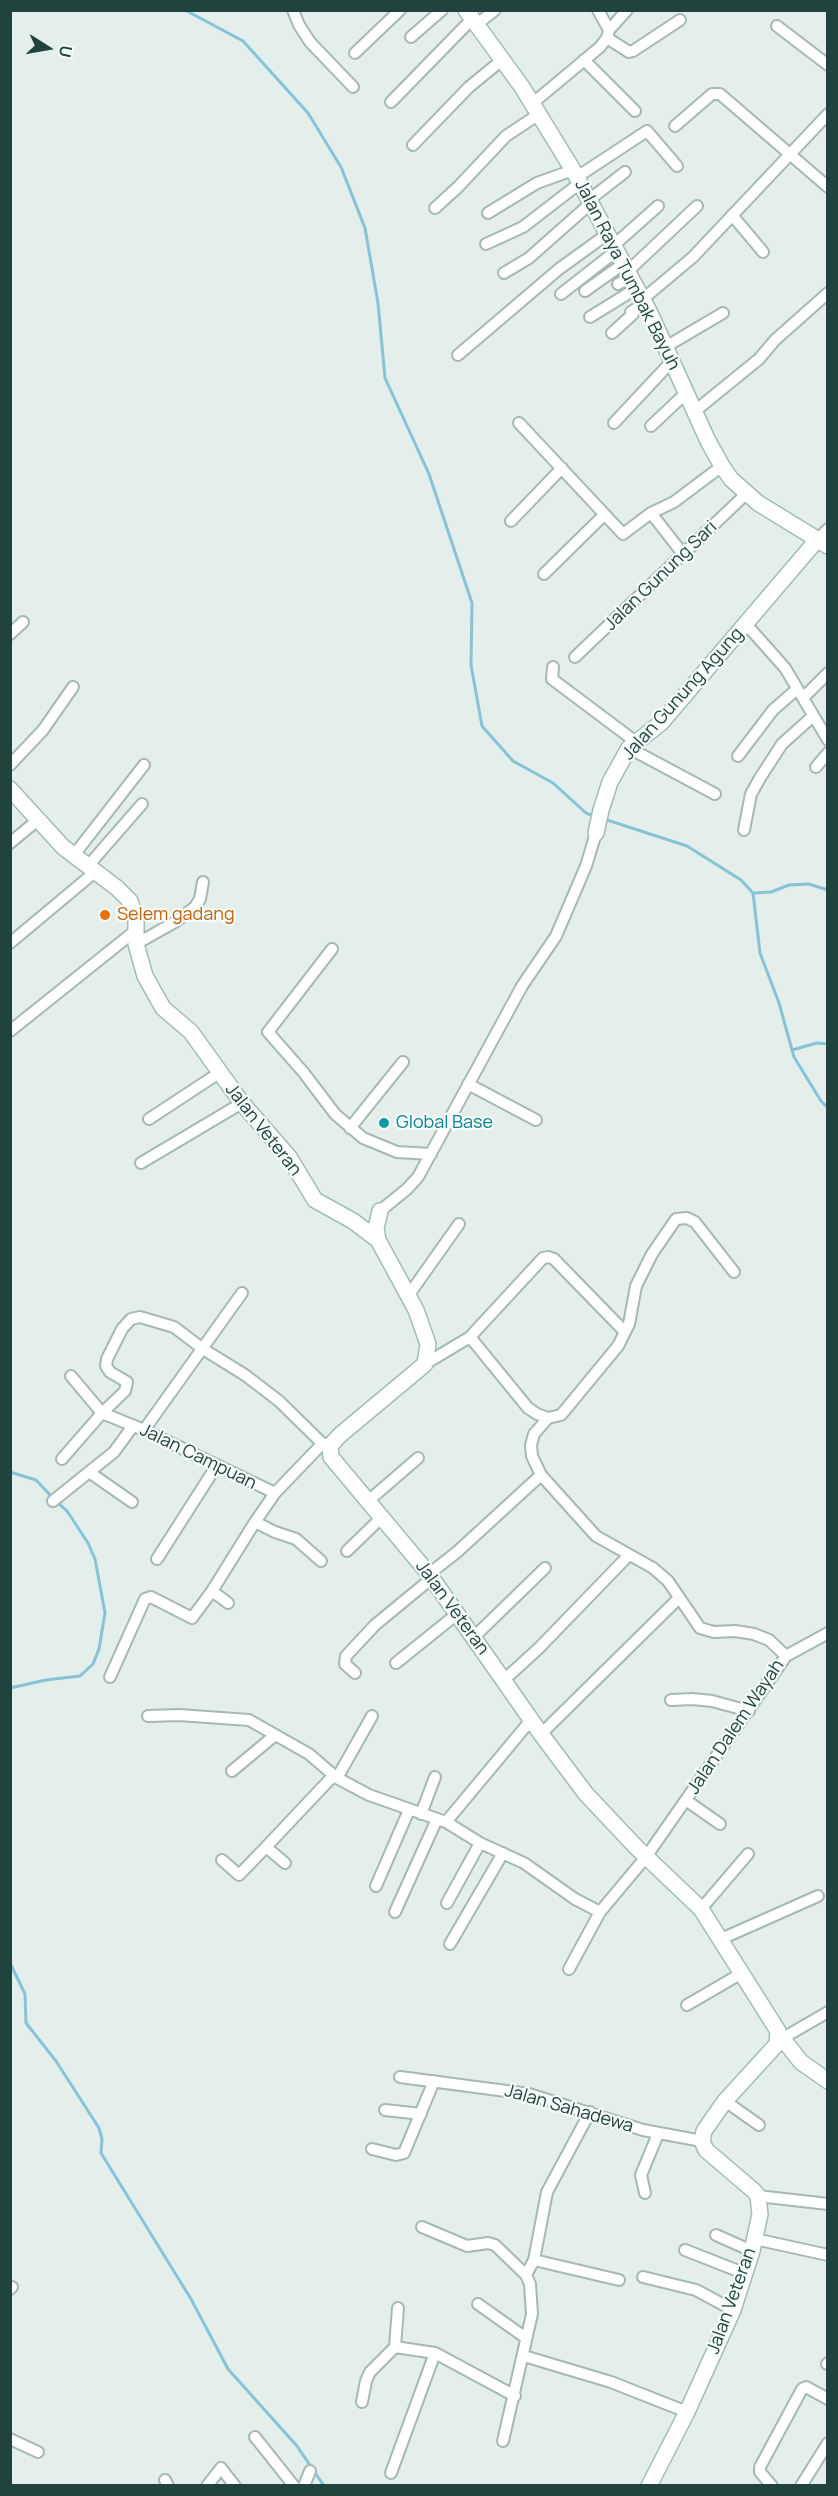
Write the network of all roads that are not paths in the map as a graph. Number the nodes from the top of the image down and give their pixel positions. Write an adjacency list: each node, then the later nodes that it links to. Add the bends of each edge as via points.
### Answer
1 (293, 10): 16 (street, via 316,49)
2 (400, 10): 12 (street)
3 (442, 10): 11 (street)
4 (495, 10): 7 (street)
5 (598, 10): 10 (street)
6 (627, 10): 10 (street)
7 (472, 18): 13 (street, Jalan Raya Tumbak Bayuh); 17 (street)
8 (680, 20): 10 (street, via 629,52)
9 (777, 26): 15 (street)
10 (608, 34): 14 (street)
11 (411, 37)
12 (355, 54)
13 (502, 60): 18 (street, Jalan Raya Tumbak Bayuh); 22 (street, via 469,87)
14 (584, 60): 18 (street); 19 (street)
15 (828, 65)
16 (353, 87)
17 (391, 102)
18 (536, 109): 26 (street, Jalan Raya Tumbak Bayuh); 31 (street)
19 (635, 111)
20 (828, 114): 23 (street)
21 (675, 126): 23 (street, via 712,94 720,94)
22 (413, 144)
23 (790, 153): 27 (street); 33 (street)
24 (677, 166): 26 (street, via 647,131)
25 (625, 172): 28 (street)
26 (577, 177): 28 (street, Jalan Raya Tumbak Bayuh); 32 (street, via 537,183); 34 (street, via 523,227)
27 (825, 181)
28 (590, 201): 36 (street, Jalan Raya Tumbak Bayuh); 37 (street, via 529,258)
29 (658, 206): 36 (street)
30 (697, 206): 36 (street)
31 (435, 208)
32 (488, 213)
33 (732, 214): 35 (street); 36 (street, via 693,257)
34 (486, 244)
35 (763, 252)
36 (626, 272): 38 (street); 40 (street); 42 (street); 43 (street, via 633,314); 44 (street, Jalan Raya Tumbak Bayuh); 45 (street, via 559,269)
37 (504, 273)
38 (585, 291)
39 (828, 293): 48 (street, via 759,359)
40 (561, 294)
41 (723, 313): 44 (street)
42 (591, 317)
43 (612, 333)
44 (667, 346): 46 (street, Jalan Raya Tumbak Bayuh)
45 (458, 355)
46 (672, 361): 47 (street, Jalan Raya Tumbak Bayuh); 50 (street)
47 (686, 393): 48 (street, Jalan Raya Tumbak Bayuh); 51 (street)
48 (694, 411): 52 (street, Jalan Raya Tumbak Bayuh)
49 (519, 423): 53 (street)
50 (615, 423)
51 (651, 426)
52 (722, 466): 54 (street, Jalan Raya Tumbak Bayuh); 55 (street, via 674,502)
53 (562, 468): 56 (street); 57 (street)
54 (747, 493): 58 (street, Jalan Raya Tumbak Bayuh); 59 (street, Jalan Gunung Sari)
55 (651, 513): 56 (street, via 623,534); 59 (street)
56 (604, 515): 60 (street)
57 (511, 521)
58 (824, 539): 62 (street, Jalan Gunung Agung)
59 (683, 554): 64 (street, Jalan Gunung Sari)
60 (544, 574)
61 (22, 622): 63 (street)
62 (746, 624): 68 (street, via 785,668); 71 (street, Jalan Gunung Agung, via 661,723)
63 (10, 634)
64 (575, 657)
65 (553, 668): 71 (street, via 552,679)
66 (828, 673): 68 (street)
67 (73, 687): 74 (street, via 43,730)
68 (800, 693): 69 (street); 73 (street, via 773,710)
69 (812, 717): 70 (street); 81 (street, via 782,744 760,778)
70 (828, 740)
71 (633, 745): 78 (street); 82 (street, Jalan Gunung Agung, via 614,774 600,810)
72 (828, 753): 76 (street)
73 (738, 756)
74 (10, 765)
75 (144, 765): 84 (street)
76 (816, 767)
77 (10, 789): 80 (street, Jalan Veteran)
78 (715, 794)
79 (142, 804): 85 (street)
80 (39, 819): 83 (street); 84 (street, Jalan Veteran)
81 (744, 830)
82 (596, 834): 93 (street, via 556,936 522,986)
83 (10, 843)
84 (74, 855): 85 (street, Jalan Veteran)
85 (92, 869): 87 (street, Jalan Veteran, via 130,902 136,918); 88 (street)
86 (203, 882): 87 (street, via 195,907 175,922)
87 (136, 938): 90 (street); 92 (street, Jalan Veteran, via 152,991 164,1008 191,1032)
88 (10, 943)
89 (332, 949): 97 (street, via 268,1032)
90 (10, 1031)
91 (403, 1062): 97 (street)
92 (219, 1073): 94 (street, Jalan Veteran); 95 (street)
93 (468, 1084): 96 (street); 98 (street)
94 (242, 1103): 99 (street); 101 (street, Jalan Veteran, via 289,1158 315,1200)
95 (149, 1119)
96 (536, 1120)
97 (350, 1128): 98 (street, via 396,1152)
98 (430, 1154): 100 (street, via 418,1177)
99 (141, 1163)
100 (380, 1211): 101 (street); 103 (street)
101 (353, 1221): 103 (street, Jalan Veteran)
102 (459, 1224): 106 (street)
103 (378, 1240): 106 (street, Jalan Veteran)
104 (734, 1272): 107 (street, via 695,1221 675,1219 636,1286)
105 (242, 1293): 109 (street)
106 (408, 1296): 110 (street, Jalan Veteran, via 427,1337)
107 (625, 1332): 108 (street, via 548,1257); 113 (street, via 575,1401 561,1415)
108 (470, 1338): 110 (street); 113 (street, via 528,1408)
109 (203, 1349): 112 (street, via 174,1327 140,1317 131,1319 122,1329 106,1366 126,1382 125,1391); 115 (street); 116 (street, via 279,1401)
110 (425, 1364): 116 (street)
111 (71, 1376): 112 (street, Jalan Campuan)
112 (102, 1413): 114 (street, Jalan Campuan); 118 (street)
113 (548, 1418): 121 (street, via 534,1434 531,1445)
114 (133, 1426): 115 (street, Jalan Campuan); 120 (street, via 114,1452)
115 (144, 1430): 119 (street, Jalan Campuan)
116 (326, 1447): 122 (street, Jalan Campuan); 125 (street, Jalan Veteran)
117 (418, 1458): 125 (street)
118 (62, 1459)
119 (216, 1465): 122 (street, Jalan Campuan); 130 (street)
120 (89, 1472): 123 (street); 124 (street)
121 (541, 1475): 129 (street, Jalan Dalem Wayah, via 596,1536); 133 (street)
122 (275, 1493): 127 (street)
123 (53, 1502)
124 (132, 1502)
125 (368, 1502): 126 (street, Jalan Veteran)
126 (381, 1518): 128 (street); 133 (street, Jalan Veteran)
127 (255, 1522): 131 (street, via 296,1539); 134 (street)
128 (347, 1551)
129 (629, 1555): 135 (street, Jalan Dalem Wayah, via 653,1568); 144 (street)
130 (157, 1559)
131 (321, 1561)
132 (545, 1568): 139 (street)
133 (429, 1578): 137 (street, Jalan Veteran); 142 (street, via 375,1625 345,1660)
134 (212, 1591): 136 (street); 143 (street, via 192,1617 151,1597 145,1599)
135 (679, 1598): 140 (street, Jalan Dalem Wayah, via 700,1628 754,1634 769,1640); 150 (street)
136 (228, 1604)
137 (457, 1614): 139 (street, Jalan Veteran); 141 (street)
138 (828, 1633): 140 (street)
139 (474, 1637): 144 (street, Jalan Veteran)
140 (786, 1656): 146 (street, Jalan Dalem Wayah)
141 (396, 1663)
142 (355, 1673)
143 (110, 1677)
144 (504, 1680): 149 (street, Jalan Veteran)
145 (671, 1700): 146 (street, via 712,1701)
146 (749, 1711): 155 (street, Jalan Dalem Wayah)
147 (148, 1716): 151 (street, via 249,1720)
148 (372, 1716): 153 (street)
149 (531, 1720): 150 (street, Jalan Veteran); 158 (street)
150 (541, 1734): 164 (street, Jalan Veteran, via 586,1794)
151 (274, 1736): 152 (street); 153 (street, via 309,1754)
152 (232, 1771)
153 (335, 1777): 156 (street); 161 (street)
154 (435, 1778): 157 (street)
155 (687, 1801): 159 (street); 164 (street, Jalan Dalem Wayah)
156 (409, 1810): 157 (street); 167 (street)
157 (421, 1814): 158 (street)
158 (442, 1820): 160 (street); 171 (street)
159 (720, 1824)
160 (480, 1843): 162 (street); 169 (street)
161 (266, 1847): 165 (street, via 240,1875); 166 (street)
162 (503, 1853): 172 (street); 174 (street)
163 (748, 1854): 170 (street)
164 (646, 1857): 170 (street, Jalan Veteran); 172 (street, Jalan Dalem Wayah)
165 (222, 1860)
166 (285, 1863)
167 (376, 1886)
168 (818, 1896): 173 (street)
169 (447, 1903)
170 (701, 1909): 173 (street, Jalan Veteran)
171 (395, 1912)
172 (600, 1912): 175 (street, Jalan Dalem Wayah)
173 (721, 1939): 176 (street, Jalan Veteran)
174 (450, 1944)
175 (570, 1969)
176 (742, 1973): 177 (street); 179 (street, Jalan Veteran)
177 (687, 2005)
178 (828, 2012): 179 (street)
179 (781, 2036): 182 (street, Jalan Veteran, via 801,2062); 183 (street)
180 (400, 2077): 181 (street, Jalan Sahadewa)
181 (434, 2081): 185 (street, Jalan Sahadewa, via 529,2094); 186 (street)
182 (828, 2081)
183 (725, 2101): 187 (street); 189 (street, via 704,2131)
184 (385, 2110): 186 (street)
185 (590, 2112): 188 (street, Jalan Sahadewa); 199 (street, via 547,2192)
186 (421, 2114): 190 (street, via 404,2153)
187 (759, 2125)
188 (658, 2134): 189 (street, Jalan Sahadewa); 191 (street, via 641,2175)
189 (702, 2141): 192 (street, via 705,2151)
190 (372, 2149)
191 (645, 2193)
192 (758, 2196): 193 (street); 196 (street, Jalan Veteran, via 760,2214)
193 (828, 2204)
194 (422, 2227): 201 (street, via 467,2246 495,2245)
195 (716, 2235): 196 (street)
196 (754, 2245): 198 (street); 200 (street, Jalan Veteran)
197 (685, 2250): 200 (street)
198 (828, 2254)
199 (534, 2260): 201 (street); 203 (street)
200 (746, 2274): 206 (street, Jalan Veteran)
201 (525, 2275): 207 (street, via 533,2303)
202 (643, 2277): 206 (street, via 696,2290)
203 (620, 2280)
204 (478, 2304): 207 (street)
205 (398, 2308): 208 (street)
206 (733, 2310): 214 (street, Jalan Veteran)
207 (526, 2338): 210 (street)
208 (395, 2347): 209 (street); 213 (street, via 370,2372)
209 (435, 2353): 211 (street); 221 (street)
210 (524, 2356): 211 (street); 214 (street, via 611,2382)
211 (515, 2396): 217 (street)
212 (828, 2399): 227 (street, via 806,2387 802,2389 759,2470)
213 (362, 2402)
214 (687, 2412): 226 (street, Jalan Veteran)
215 (255, 2437): 224 (street)
216 (10, 2439): 219 (street)
217 (503, 2442)
218 (828, 2443): 228 (street)
219 (38, 2452)
220 (310, 2471): 225 (street)
221 (391, 2473)
222 (207, 2486): 223 (street, via 221,2468)
223 (235, 2486)
224 (294, 2486)
225 (304, 2486)
226 (649, 2486)
227 (772, 2486)
228 (801, 2486)

